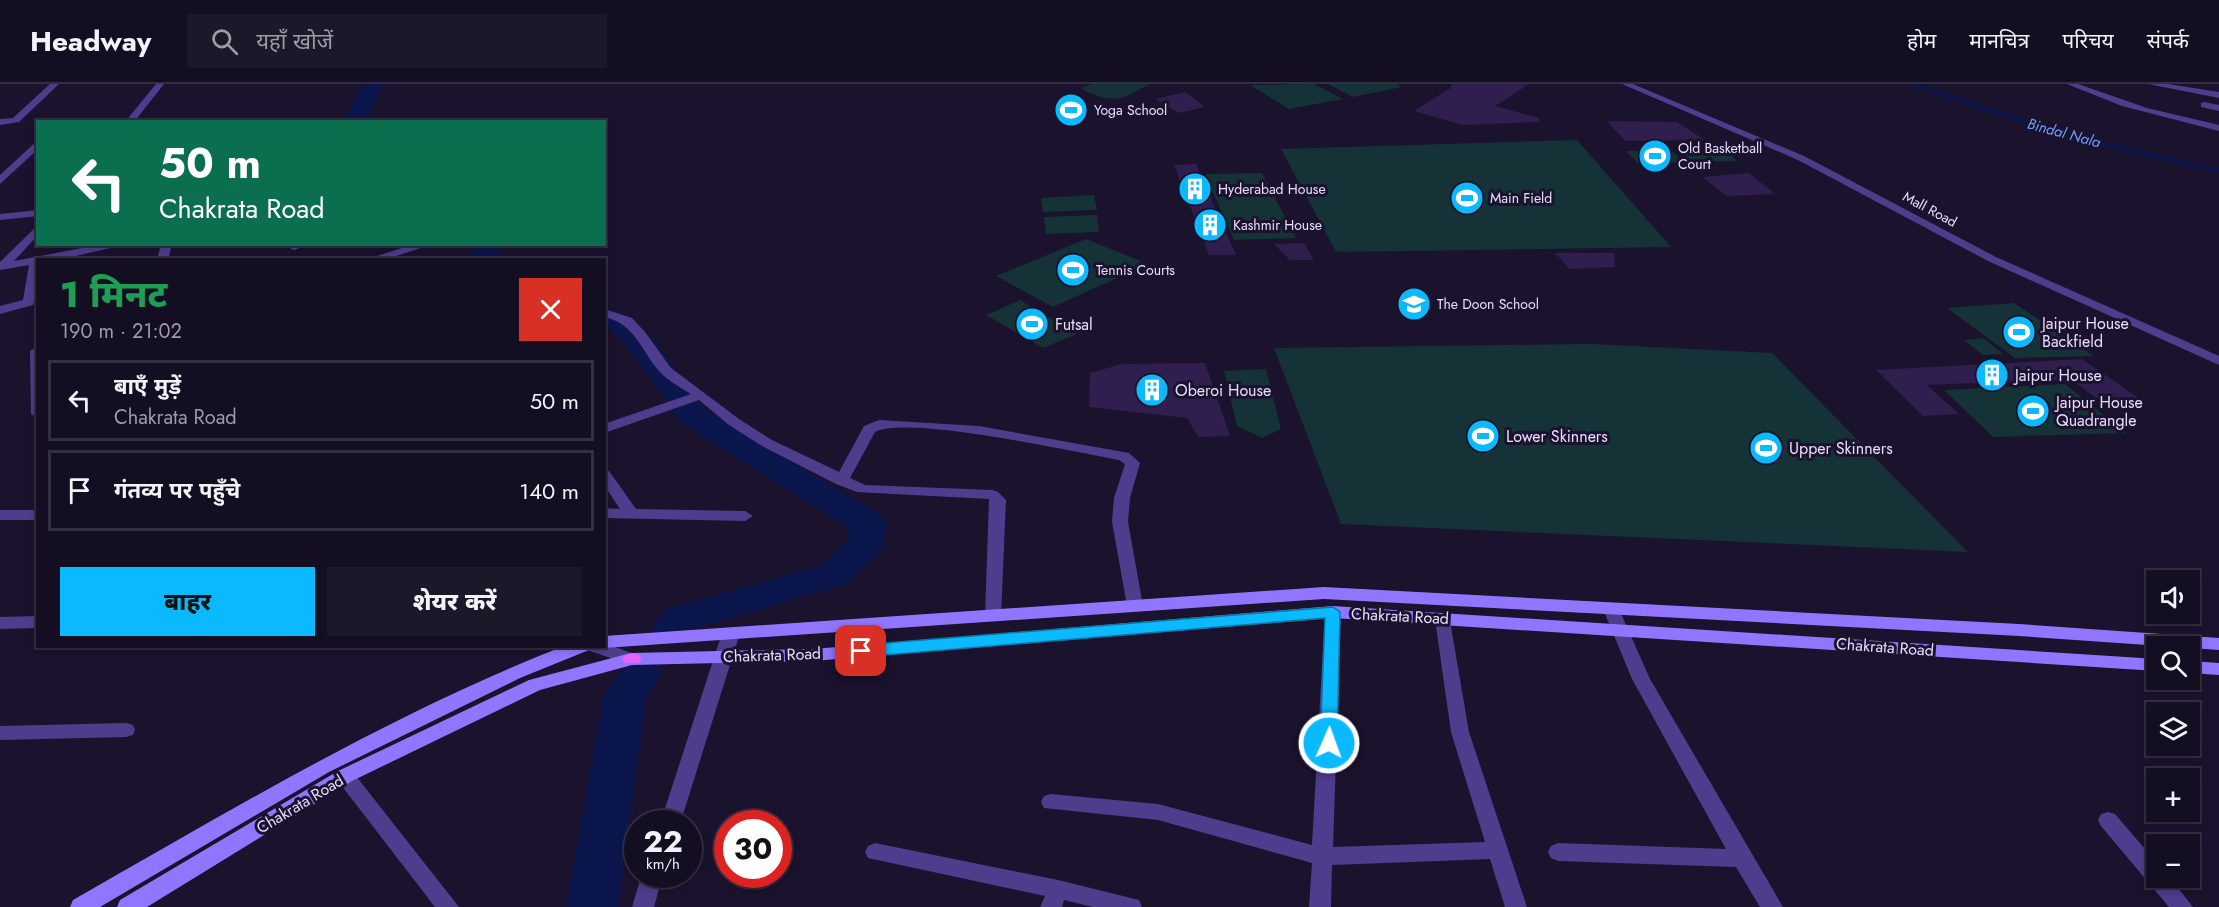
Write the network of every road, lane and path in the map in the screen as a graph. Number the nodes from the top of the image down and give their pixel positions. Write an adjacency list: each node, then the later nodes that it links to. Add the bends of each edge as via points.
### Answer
1 (55, 84): 10 (street, via 16,120)
2 (160, 84): 9 (street)
3 (1626, 84): 25 (street, Mall Road, via 1801,158 1992,259)
4 (2071, 84): 11 (street, via 2165,116)
5 (2152, 84): 6 (street)
6 (2219, 95)
7 (2204, 105): 8 (street)
8 (2219, 108)
9 (131, 120)
10 (0, 122)
11 (2219, 128)
12 (36, 145): 13 (street)
13 (0, 181)
14 (36, 213): 15 (street)
15 (0, 217)
16 (36, 230): 22 (street)
17 (111, 246): 19 (street)
18 (421, 246): 20 (street)
19 (42, 258)
20 (377, 258)
21 (36, 259): 22 (street); 23 (street, via 29,302)
22 (1, 267)
23 (0, 310)
24 (606, 313): 26 (street, via 627,318 642,332 667,371)
25 (2219, 361)
26 (701, 395): 27 (street); 29 (street, via 767,443)
27 (606, 428)
28 (606, 477): 31 (street)
29 (841, 481): 35 (street, via 869,429 879,424 979,430 1124,456 1133,464 1122,498 1120,522); 38 (street, via 878,491 997,497)
30 (606, 513): 31 (street)
31 (631, 513): 34 (street)
32 (36, 514): 33 (street)
33 (0, 515)
34 (745, 516)
35 (1135, 606): 36 (main road, Chakrata Road, via 1324,593); 38 (main road, Chakrata Road)
36 (1611, 609): 42 (street); 45 (main road, Chakrata Road)
37 (1333, 612): 39 (main road, Chakrata Road); 48 (main road, Chakrata Road, via 813,655); 62 (street)
38 (993, 616): 43 (main road, Chakrata Road)
39 (1443, 619): 42 (main road, Chakrata Road); 59 (street, via 1460,732)
40 (36, 622): 41 (street)
41 (0, 623)
42 (1619, 629): 50 (main road, Chakrata Road); 63 (street, via 1641,679)
43 (731, 633): 44 (main road, Chakrata Road); 48 (street)
44 (606, 642)
45 (2219, 644)
46 (578, 648): 66 (main road, Chakrata Road, via 514,673 322,767)
47 (599, 648): 49 (street)
48 (724, 657): 49 (main road, Chakrata Road); 57 (street)
49 (632, 659): 55 (main road, Chakrata Road, via 535,685)
50 (2146, 664)
51 (2200, 668): 52 (main road)
52 (2219, 669)
53 (126, 730): 54 (street)
54 (0, 733)
55 (345, 776): 67 (main road, Chakrata Road); 68 (street)
56 (1051, 802): 62 (street, via 1158,812)
57 (675, 810)
58 (2108, 820): 74 (street)
59 (1499, 850): 62 (street); 72 (street)
60 (875, 852): 65 (street)
61 (1558, 852): 63 (street)
62 (1324, 856): 71 (street)
63 (1742, 858): 73 (street)
64 (649, 888): 69 (street)
65 (1055, 898): 70 (street)
66 (81, 907)
67 (128, 907)
68 (448, 907)
69 (643, 907)
70 (1131, 907)
71 (1320, 907)
72 (1516, 907)
73 (1773, 907)
74 (2182, 907)

